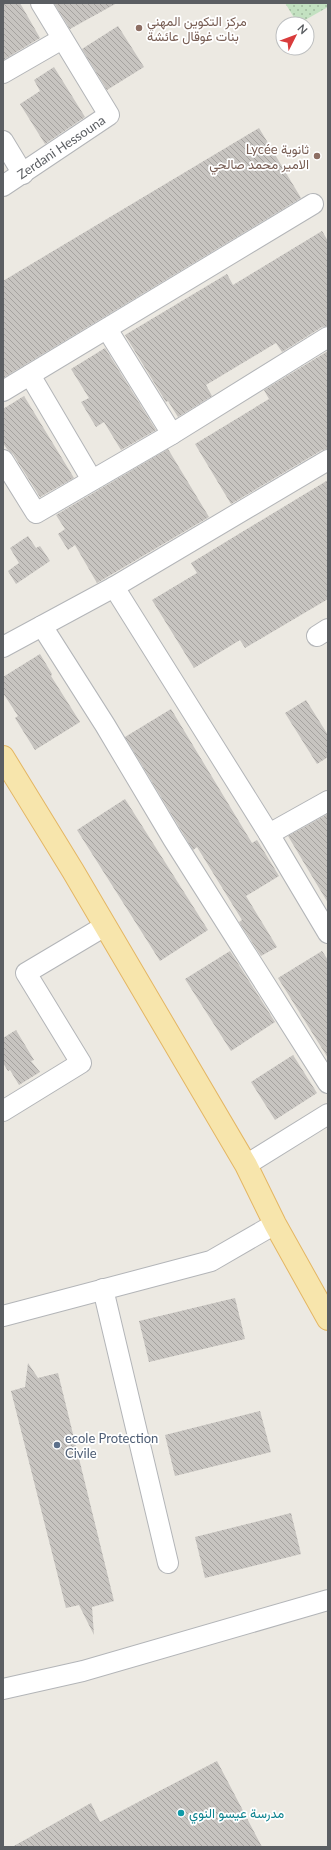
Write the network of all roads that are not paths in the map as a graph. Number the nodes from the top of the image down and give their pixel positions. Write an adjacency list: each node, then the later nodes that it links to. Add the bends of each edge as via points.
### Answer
1 (40, 3): 2 (street, Zerdani Hessouna)
2 (62, 39): 3 (street); 5 (street, Zerdani Hessouna, via 109,114)
3 (3, 73)
4 (3, 141): 5 (street)
5 (23, 174): 6 (street, Zerdani Hessouna)
6 (3, 186)
7 (313, 204): 8 (street)
8 (107, 329): 10 (street); 12 (street)
9 (328, 337): 12 (street)
10 (30, 375): 11 (street); 15 (street)
11 (3, 391)
12 (172, 434): 15 (street)
13 (3, 460): 15 (street, via 36,513)
14 (328, 460): 16 (street)
15 (92, 480)
16 (114, 587): 17 (street); 21 (street)
17 (42, 626): 18 (street); 24 (street, via 105,725 172,839)
18 (3, 647)
19 (3, 757): 22 (main road)
20 (328, 801): 21 (street)
21 (269, 834): 23 (street)
22 (104, 926): 25 (street, via 26,973 81,1063); 27 (main road)
23 (328, 933)
24 (328, 1083)
25 (3, 1111)
26 (328, 1114): 27 (street)
27 (246, 1165): 28 (main road)
28 (275, 1224): 29 (street, via 211,1261); 31 (main road)
29 (103, 1289): 30 (street); 32 (street)
30 (3, 1316)
31 (328, 1319)
32 (168, 1563)
33 (328, 1600): 34 (street, via 83,1671)
34 (3, 1689)

